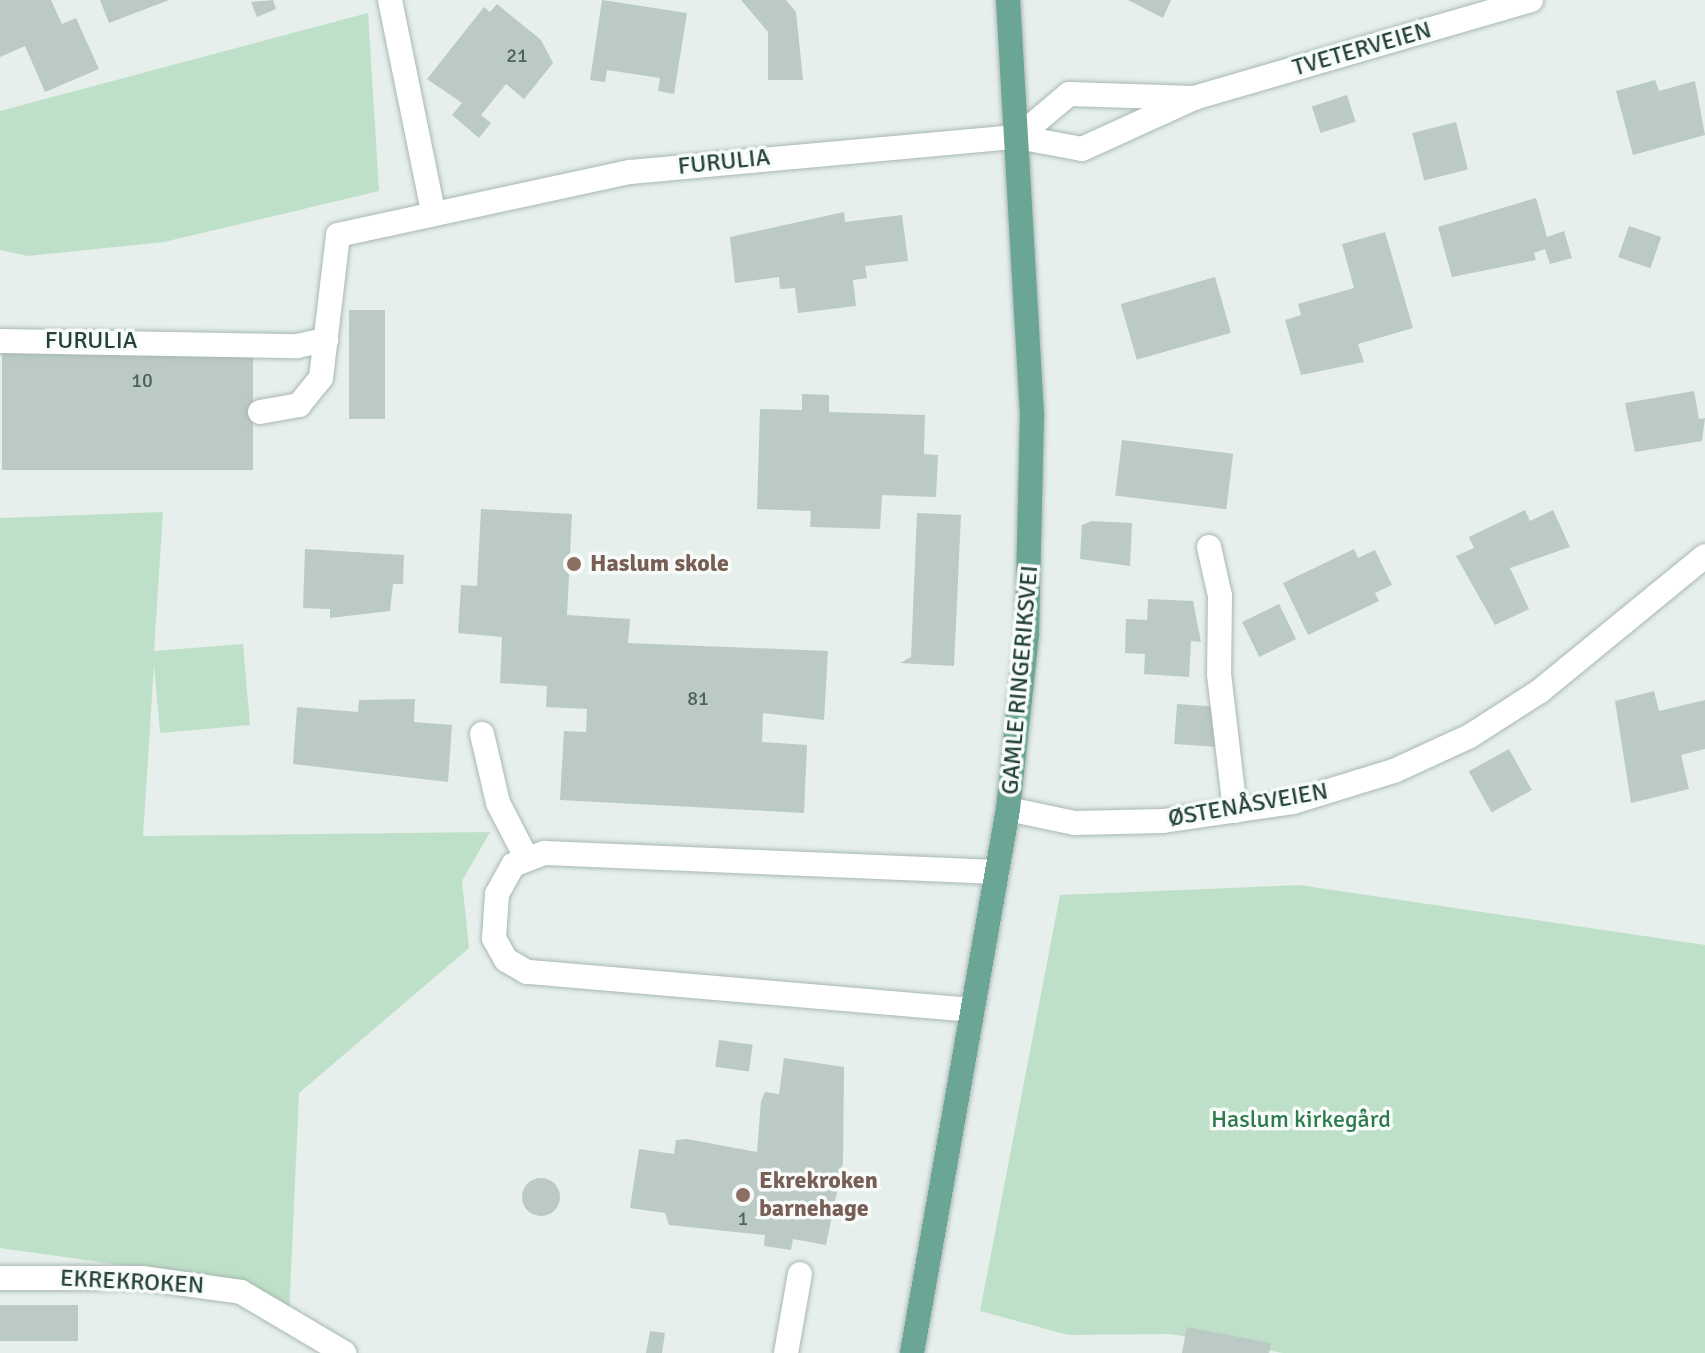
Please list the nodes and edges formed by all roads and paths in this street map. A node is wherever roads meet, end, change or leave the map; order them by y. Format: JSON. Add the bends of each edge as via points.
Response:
{"nodes":[{"id":1,"x":390,"y":0,"type":"edge"},
{"id":2,"x":1008,"y":0,"type":"edge"},
{"id":3,"x":1531,"y":0,"type":"edge"},
{"id":4,"x":1194,"y":98,"type":"junction"},
{"id":5,"x":1018,"y":137,"type":"junction"},
{"id":6,"x":433,"y":211,"type":"junction"},
{"id":7,"x":326,"y":340,"type":"junction"},
{"id":8,"x":0,"y":341,"type":"edge"},
{"id":9,"x":260,"y":412,"type":"dead end"},
{"id":10,"x":1209,"y":547,"type":"dead end"},
{"id":11,"x":1705,"y":556,"type":"edge"},
{"id":12,"x":482,"y":734,"type":"dead end"},
{"id":13,"x":1008,"y":809,"type":"junction"},
{"id":14,"x":1235,"y":811,"type":"junction"},
{"id":15,"x":526,"y":857,"type":"junction"},
{"id":16,"x":997,"y":872,"type":"junction"},
{"id":17,"x":972,"y":1010,"type":"junction"},
{"id":18,"x":800,"y":1274,"type":"dead end"},
{"id":19,"x":0,"y":1278,"type":"edge"},
{"id":20,"x":344,"y":1353,"type":"edge"},
{"id":21,"x":786,"y":1353,"type":"edge"},
{"id":22,"x":912,"y":1353,"type":"edge"}],
"edges":[{"from":1,"to":6,"type":"street"},
{"from":2,"to":5,"type":"main road","name":"GAMLE RINGERIKSVEI"},
{"from":3,"to":4,"type":"street","name":"TVETERVEIEN"},
{"from":4,"to":5,"type":"street","name":"TVETERVEIEN","via":[[1082,149]]},
{"from":4,"to":5,"type":"street","name":"TVETERVEIEN","via":[[1069,94]]},
{"from":5,"to":6,"type":"street","name":"FURULIA","via":[[630,172]]},
{"from":5,"to":13,"type":"main road","name":"GAMLE RINGERIKSVEI","via":[[1032,529]]},
{"from":6,"to":7,"type":"street","name":"FURULIA","via":[[338,235]]},
{"from":7,"to":8,"type":"street","name":"FURULIA","via":[[297,346]]},
{"from":7,"to":9,"type":"street","name":"FURULIA","via":[[313,393],[285,412]]},
{"from":10,"to":14,"type":"street","via":[[1220,596],[1219,674]]},
{"from":11,"to":14,"type":"street","name":"ØSTENÅSVEIEN","via":[[1626,627],[1470,736],[1325,794]]},
{"from":12,"to":15,"type":"street","via":[[498,803]]},
{"from":13,"to":14,"type":"street","name":"ØSTENÅSVEIEN","via":[[1075,823]]},
{"from":13,"to":16,"type":"main road","name":"GAMLE RINGERIKSVEI"},
{"from":15,"to":16,"type":"street"},
{"from":15,"to":17,"type":"street","via":[[497,894],[494,938],[506,960],[527,972]]},
{"from":16,"to":17,"type":"main road","name":"GAMLE RINGERIKSVEI"},
{"from":17,"to":22,"type":"main road","name":"GAMLE RINGERIKSVEI"},
{"from":18,"to":21,"type":"street"},
{"from":19,"to":20,"type":"street","name":"EKREKROKEN","via":[[142,1278],[241,1292]]}]}
